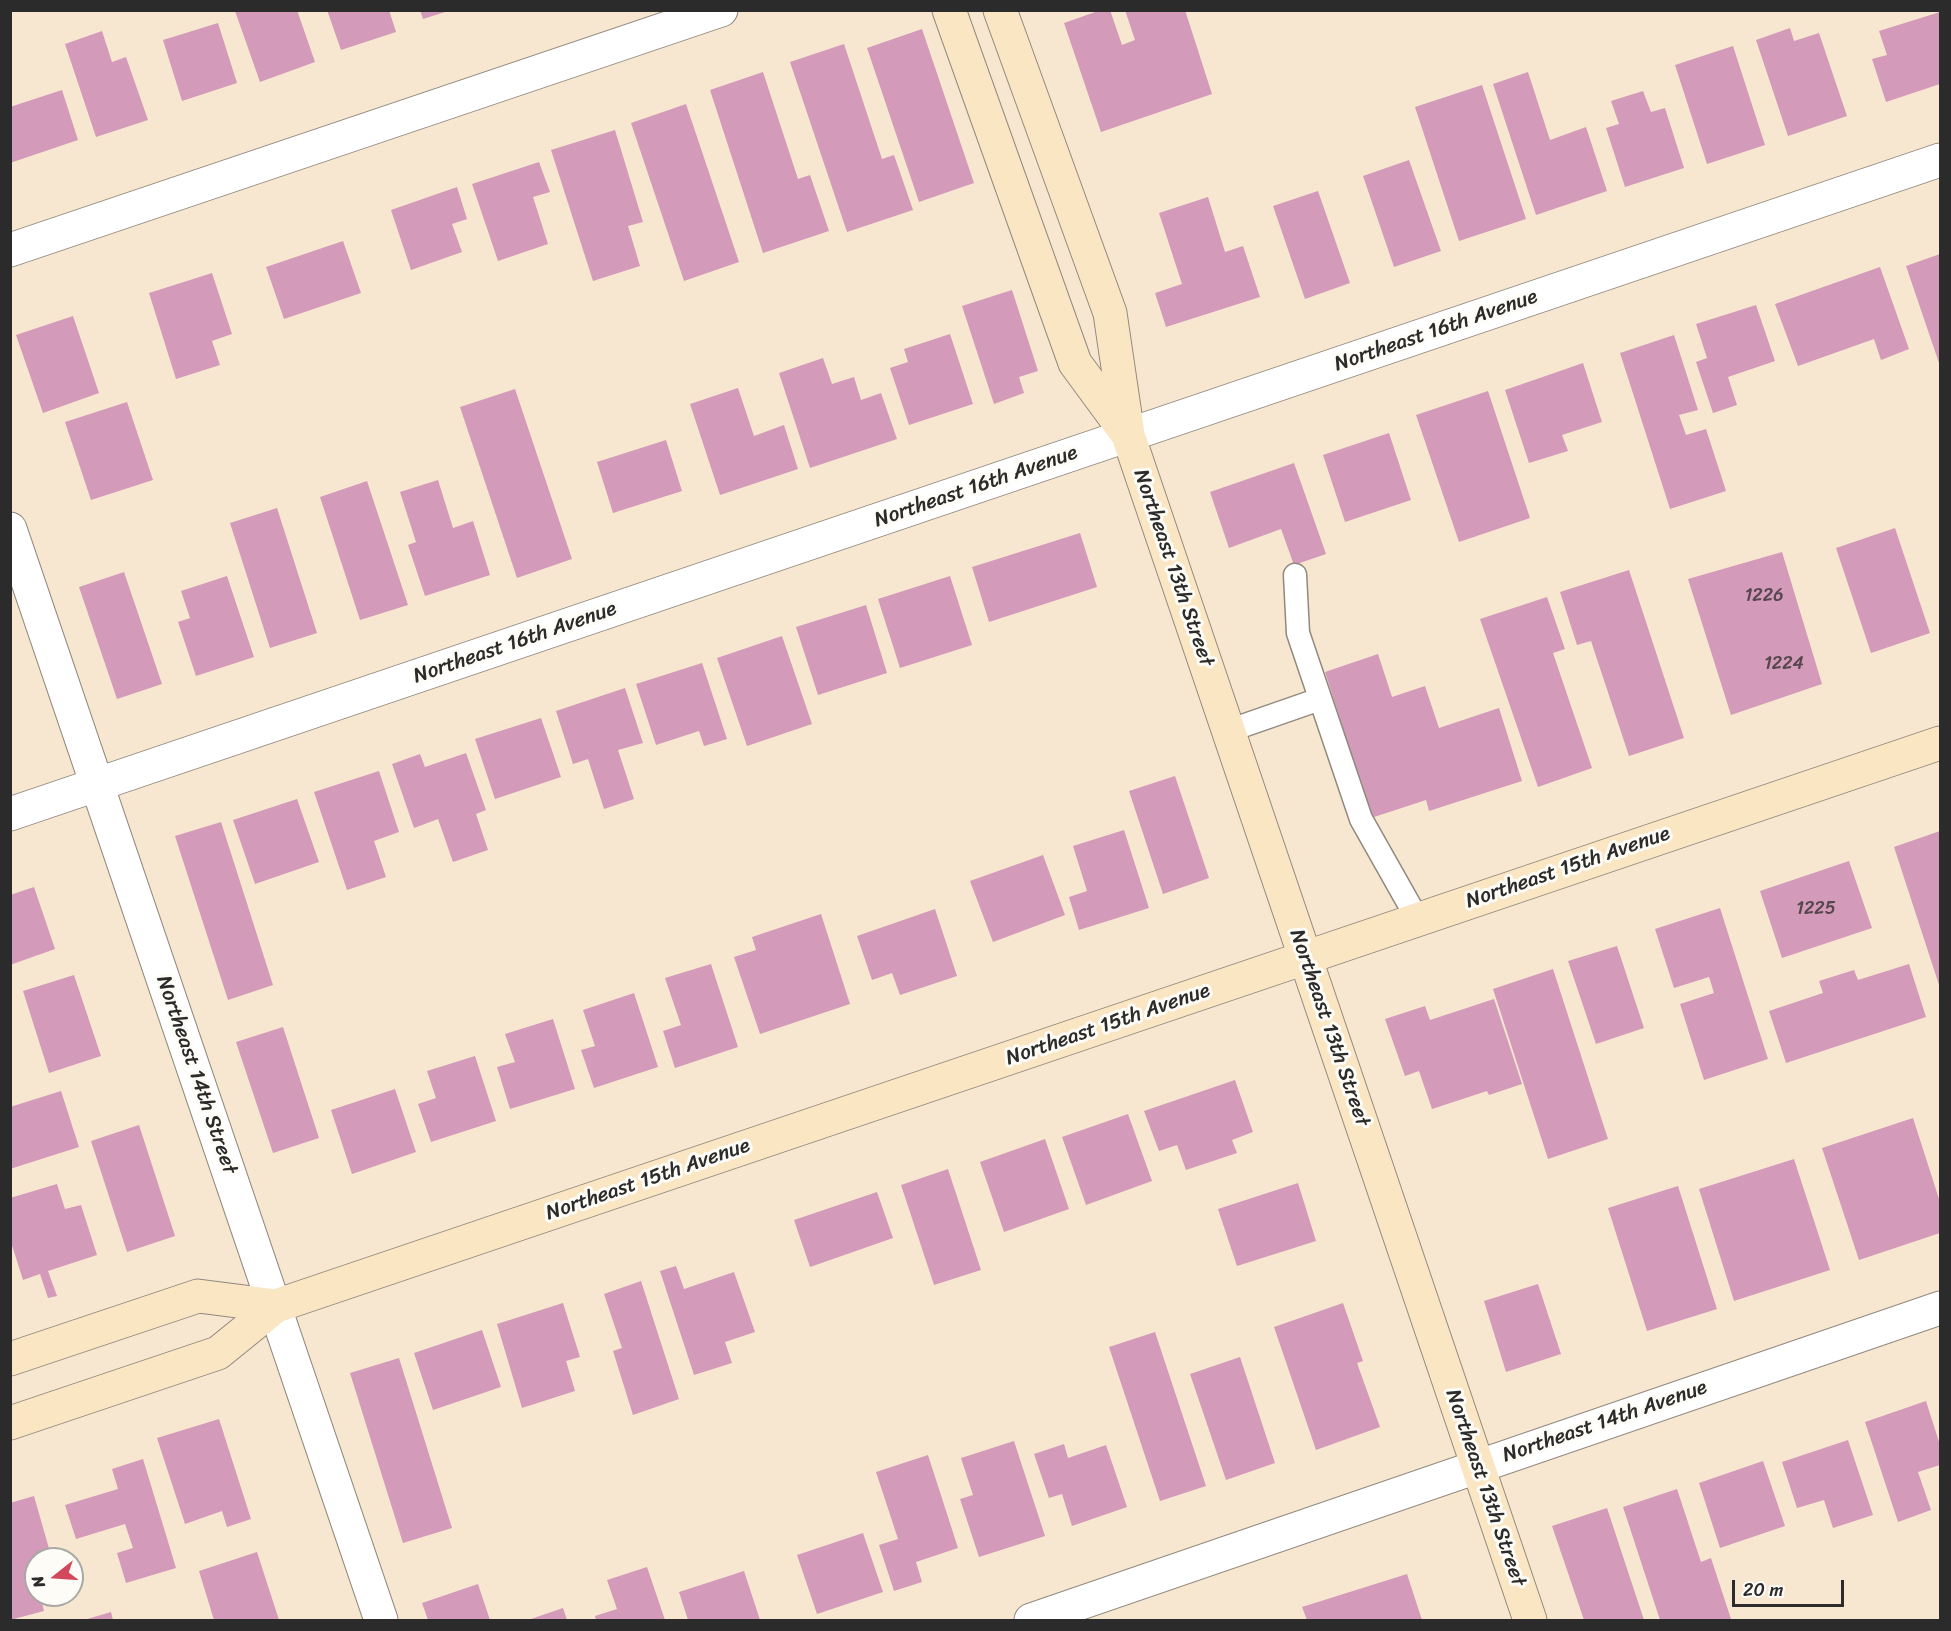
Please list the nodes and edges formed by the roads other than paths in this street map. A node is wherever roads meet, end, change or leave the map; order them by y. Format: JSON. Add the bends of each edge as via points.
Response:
{"nodes":[{"id":1,"x":721,"y":10,"type":"edge"},
{"id":2,"x":949,"y":10,"type":"edge"},
{"id":3,"x":1000,"y":10,"type":"edge"},
{"id":4,"x":1941,"y":160,"type":"edge"},
{"id":5,"x":10,"y":250,"type":"edge"},
{"id":6,"x":1128,"y":435,"type":"junction"},
{"id":7,"x":10,"y":529,"type":"edge"},
{"id":8,"x":1295,"y":575,"type":"dead end"},
{"id":9,"x":1320,"y":699,"type":"junction"},
{"id":10,"x":1228,"y":731,"type":"junction"},
{"id":11,"x":1941,"y":743,"type":"edge"},
{"id":12,"x":98,"y":785,"type":"junction"},
{"id":13,"x":10,"y":814,"type":"edge"},
{"id":14,"x":1418,"y":920,"type":"junction"},
{"id":15,"x":1305,"y":958,"type":"junction"},
{"id":16,"x":276,"y":1306,"type":"junction"},
{"id":17,"x":1941,"y":1308,"type":"edge"},
{"id":18,"x":10,"y":1359,"type":"edge"},
{"id":19,"x":10,"y":1423,"type":"edge"},
{"id":20,"x":1478,"y":1466,"type":"junction"},
{"id":21,"x":381,"y":1620,"type":"edge"},
{"id":22,"x":1031,"y":1620,"type":"edge"},
{"id":23,"x":1530,"y":1620,"type":"edge"}],
"edges":[{"from":1,"to":5,"type":"street"},
{"from":2,"to":6,"type":"street","name":"Northeast 13th Street","via":[[1075,363]]},
{"from":3,"to":6,"type":"street","name":"Northeast 13th Street","via":[[1110,313]]},
{"from":4,"to":6,"type":"street","name":"Northeast 16th Avenue"},
{"from":6,"to":10,"type":"street","name":"Northeast 13th Street"},
{"from":6,"to":12,"type":"street","name":"Northeast 16th Avenue"},
{"from":7,"to":12,"type":"street","name":"Northeast 14th Street"},
{"from":8,"to":9,"type":"lane","via":[[1298,633]]},
{"from":9,"to":10,"type":"lane"},
{"from":9,"to":14,"type":"lane","via":[[1361,819]]},
{"from":10,"to":15,"type":"street","name":"Northeast 13th Street"},
{"from":11,"to":14,"type":"street","name":"Northeast 15th Avenue"},
{"from":12,"to":13,"type":"street","name":"Northeast 16th Avenue"},
{"from":12,"to":16,"type":"street","name":"Northeast 14th Street"},
{"from":14,"to":15,"type":"street","name":"Northeast 15th Avenue"},
{"from":15,"to":16,"type":"street","name":"Northeast 15th Avenue"},
{"from":15,"to":20,"type":"street","name":"Northeast 13th Street"},
{"from":16,"to":18,"type":"street","name":"Northeast 15th Avenue","via":[[198,1296]]},
{"from":16,"to":19,"type":"street","name":"Northeast 15th Avenue","via":[[218,1353]]},
{"from":16,"to":21,"type":"street","name":"Northeast 14th Street"},
{"from":17,"to":20,"type":"street","name":"Northeast 14th Avenue"},
{"from":20,"to":22,"type":"street","name":"Northeast 14th Avenue"},
{"from":20,"to":23,"type":"street","name":"Northeast 13th Street"}]}
